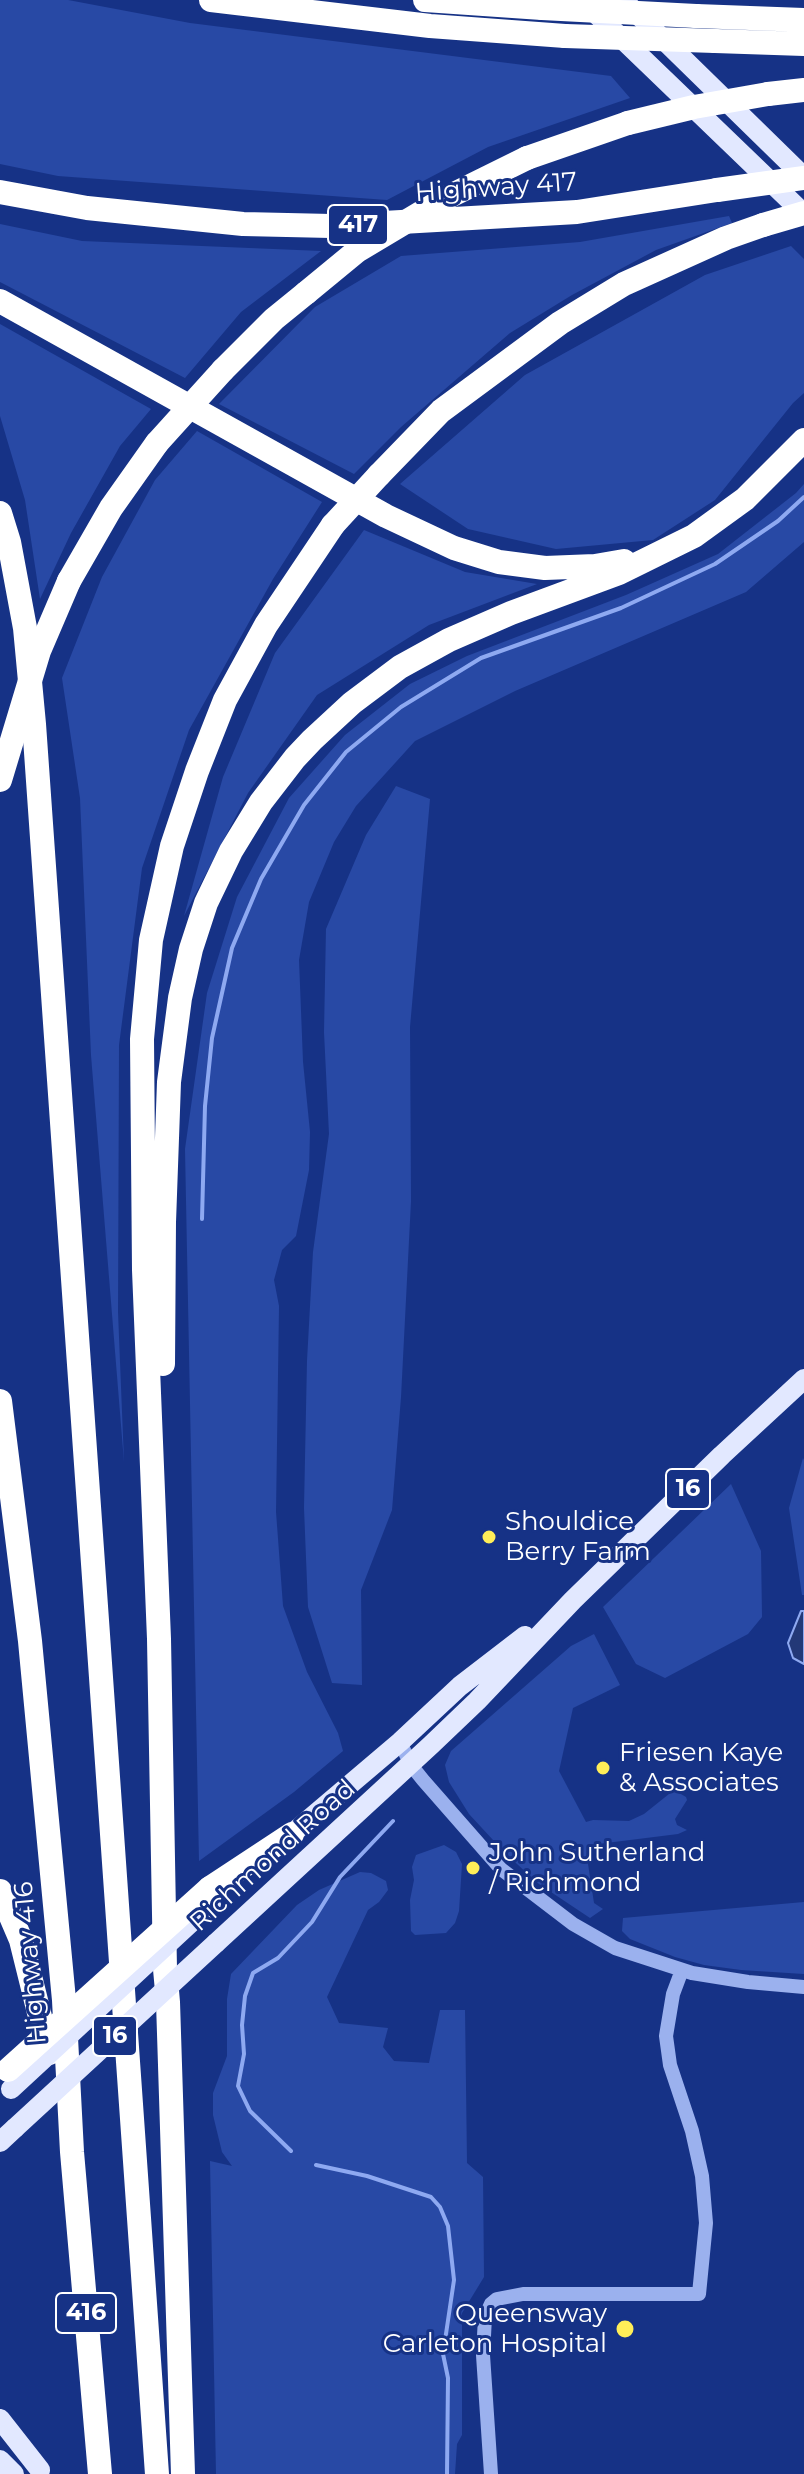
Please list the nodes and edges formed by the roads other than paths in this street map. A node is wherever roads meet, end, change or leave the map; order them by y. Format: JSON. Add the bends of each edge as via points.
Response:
{"nodes":[{"id":1,"x":211,"y":0,"type":"edge"},
{"id":2,"x":425,"y":0,"type":"edge"},
{"id":3,"x":582,"y":0,"type":"edge"},
{"id":4,"x":623,"y":0,"type":"edge"},
{"id":5,"x":804,"y":20,"type":"edge"},
{"id":6,"x":804,"y":44,"type":"edge"},
{"id":7,"x":804,"y":90,"type":"edge"},
{"id":8,"x":804,"y":177,"type":"edge"},
{"id":9,"x":0,"y":192,"type":"edge"},
{"id":10,"x":804,"y":214,"type":"edge"},
{"id":11,"x":0,"y":301,"type":"edge"},
{"id":12,"x":804,"y":440,"type":"edge"},
{"id":13,"x":0,"y":513,"type":"edge"},
{"id":14,"x":674,"y":547,"type":"junction"},
{"id":15,"x":0,"y":780,"type":"edge"},
{"id":16,"x":804,"y":1379,"type":"edge"},
{"id":17,"x":0,"y":1401,"type":"edge"},
{"id":18,"x":573,"y":1600,"type":"junction"},
{"id":19,"x":159,"y":1639,"type":"junction"},
{"id":20,"x":400,"y":1742,"type":"junction"},
{"id":21,"x":411,"y":1765,"type":"junction"},
{"id":22,"x":292,"y":1834,"type":"joint"},
{"id":23,"x":0,"y":1891,"type":"edge"},
{"id":24,"x":682,"y":1970,"type":"junction"},
{"id":25,"x":804,"y":1987,"type":"edge"},
{"id":26,"x":5,"y":2084,"type":"edge"},
{"id":27,"x":7,"y":2135,"type":"edge"},
{"id":28,"x":72,"y":2152,"type":"junction"},
{"id":29,"x":0,"y":2419,"type":"edge"},
{"id":30,"x":0,"y":2426,"type":"edge"},
{"id":31,"x":0,"y":2460,"type":"edge"},
{"id":32,"x":41,"y":2472,"type":"edge"},
{"id":33,"x":14,"y":2474,"type":"edge"},
{"id":34,"x":100,"y":2474,"type":"edge"},
{"id":35,"x":157,"y":2474,"type":"edge"},
{"id":36,"x":183,"y":2474,"type":"edge"},
{"id":37,"x":491,"y":2474,"type":"edge"}],
"edges":[{"from":1,"to":6,"type":"highway","bridge":true,"via":[[430,26]]},
{"from":2,"to":5,"type":"highway","bridge":true},
{"from":3,"to":10,"type":"main road"},
{"from":4,"to":8,"type":"main road"},
{"from":7,"to":15,"type":"highway","bridge":true,"via":[[628,123],[527,158],[357,251],[274,319],[157,443],[111,508],[69,581],[39,651]]},
{"from":8,"to":9,"type":"highway","name":"Highway 417","number":"417","bridge":true,"via":[[577,212],[331,226],[243,224],[87,208]]},
{"from":10,"to":19,"type":"highway","bridge":true,"via":[[726,238],[624,284],[560,323],[441,411],[333,525],[266,625],[225,700],[172,846],[151,940],[142,1039],[142,1193]]},
{"from":11,"to":14,"type":"highway","via":[[386,516],[454,548],[499,562],[569,568],[616,563]]},
{"from":12,"to":14,"type":"highway","via":[[729,512]]},
{"from":13,"to":35,"type":"highway","via":[[25,628],[37,753]]},
{"from":14,"to":19,"type":"highway","via":[[449,640],[375,684],[295,758],[245,827],[217,878],[185,975],[169,1082]]},
{"from":16,"to":18,"type":"main road","name":"Richmond Road","number":"16"},
{"from":17,"to":28,"type":"highway","name":"Highway 416","number":"416","via":[[30,1641],[64,2000]]},
{"from":18,"to":20,"type":"main road","name":"Richmond Road","number":"16","via":[[460,1686]]},
{"from":18,"to":21,"type":"main road","name":"Richmond Road","number":"16"},
{"from":19,"to":36,"type":"highway"},
{"from":20,"to":21,"type":"street"},
{"from":20,"to":22,"type":"main road","name":"Richmond Road","number":"16"},
{"from":21,"to":24,"type":"street","via":[[501,1869],[529,1892],[615,1948]]},
{"from":21,"to":27,"type":"main road","name":"Richmond Road","number":"16","bridge":true},
{"from":22,"to":26,"type":"highway","bridge":true,"via":[[210,1896]]},
{"from":23,"to":28,"type":"highway","via":[[21,1940]]},
{"from":24,"to":25,"type":"street"},
{"from":24,"to":37,"type":"street","via":[[666,2036],[702,2176],[706,2223],[699,2294],[523,2294],[491,2304],[483,2355]]},
{"from":28,"to":34,"type":"highway","name":"Highway 416","number":"416"},
{"from":29,"to":32,"type":"main road"},
{"from":30,"to":32,"type":"main road"},
{"from":31,"to":33,"type":"main road"}]}
